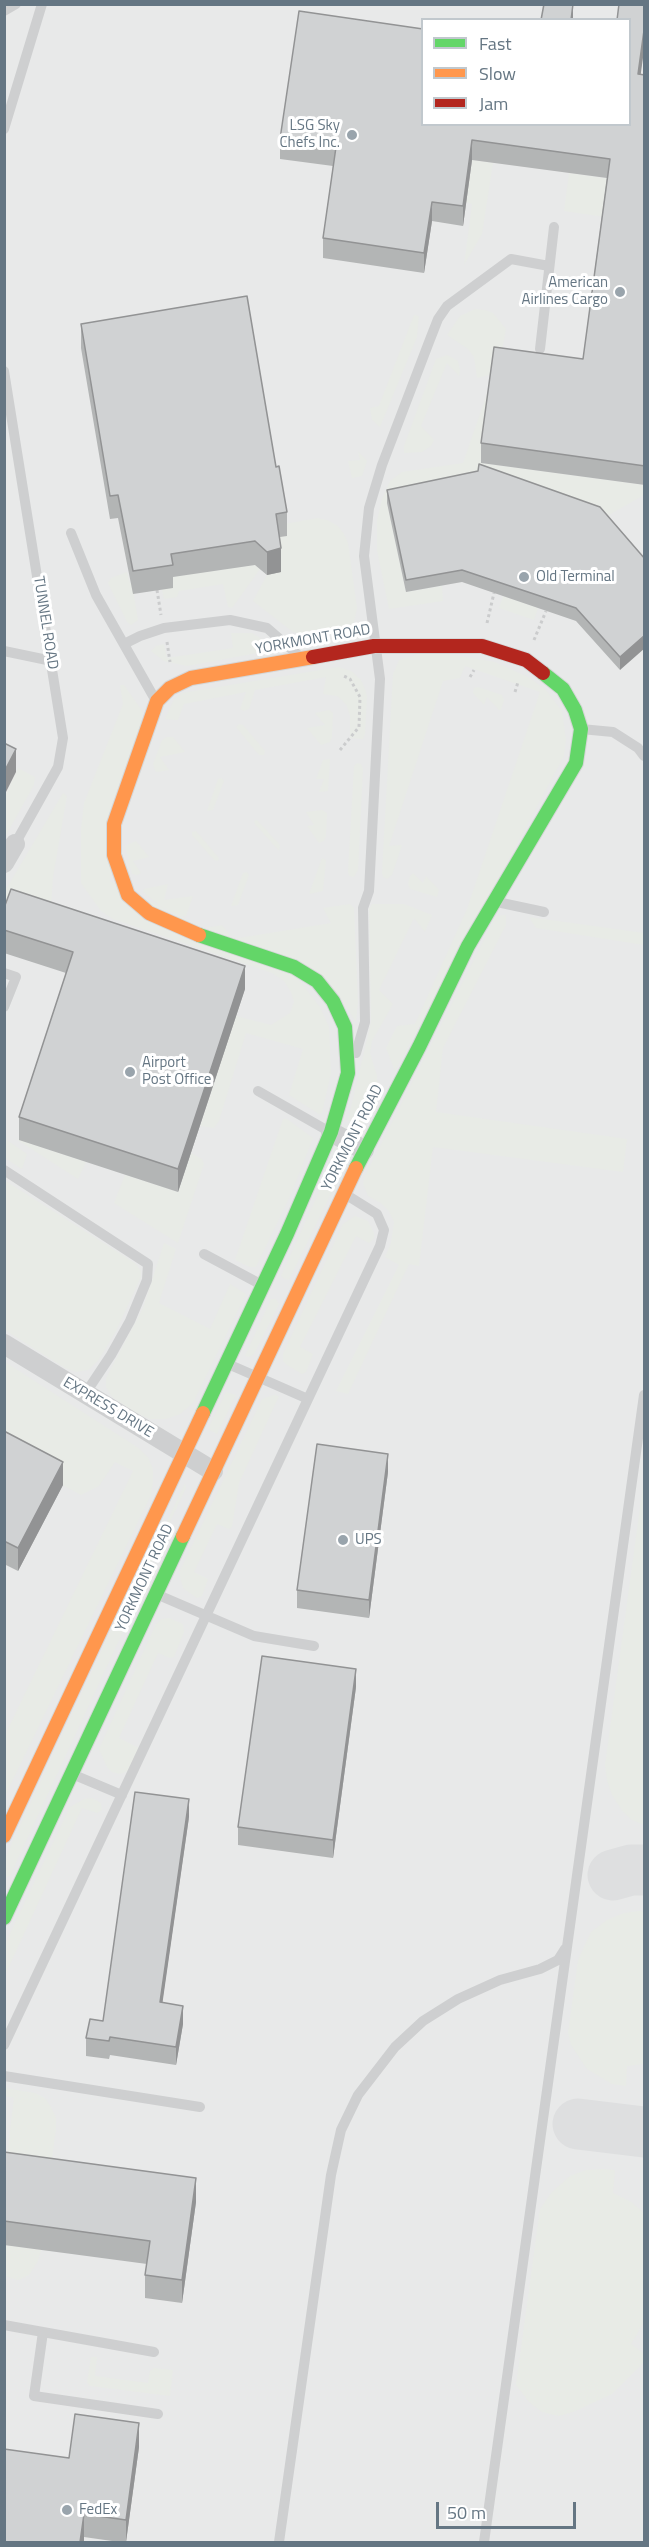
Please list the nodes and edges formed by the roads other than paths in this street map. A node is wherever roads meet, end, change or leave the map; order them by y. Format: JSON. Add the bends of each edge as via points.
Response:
{"nodes":[{"id":1,"x":16,"y":4,"type":"edge"},
{"id":2,"x":42,"y":4,"type":"edge"},
{"id":3,"x":4,"y":11,"type":"edge"},
{"id":4,"x":4,"y":129,"type":"edge"},
{"id":5,"x":554,"y":227,"type":"dead end"},
{"id":6,"x":549,"y":266,"type":"junction"},
{"id":7,"x":540,"y":350,"type":"dead end"},
{"id":8,"x":4,"y":371,"type":"edge"},
{"id":9,"x":71,"y":533,"type":"dead end"},
{"id":10,"x":124,"y":644,"type":"junction"},
{"id":11,"x":374,"y":646,"type":"junction"},
{"id":12,"x":4,"y":651,"type":"edge"},
{"id":13,"x":302,"y":658,"type":"junction"},
{"id":14,"x":52,"y":661,"type":"junction"},
{"id":15,"x":157,"y":701,"type":"junction"},
{"id":16,"x":581,"y":729,"type":"junction"},
{"id":17,"x":645,"y":756,"type":"edge"},
{"id":18,"x":15,"y":844,"type":"joint"},
{"id":19,"x":4,"y":863,"type":"edge"},
{"id":20,"x":494,"y":902,"type":"junction"},
{"id":21,"x":544,"y":912,"type":"dead end"},
{"id":22,"x":4,"y":973,"type":"edge"},
{"id":23,"x":4,"y":1007,"type":"edge"},
{"id":24,"x":348,"y":1072,"type":"junction"},
{"id":25,"x":258,"y":1091,"type":"dead end"},
{"id":26,"x":331,"y":1132,"type":"junction"},
{"id":27,"x":364,"y":1150,"type":"junction"},
{"id":28,"x":4,"y":1170,"type":"edge"},
{"id":29,"x":343,"y":1193,"type":"junction"},
{"id":30,"x":204,"y":1254,"type":"dead end"},
{"id":31,"x":263,"y":1285,"type":"junction"},
{"id":32,"x":292,"y":1300,"type":"junction"},
{"id":33,"x":4,"y":1344,"type":"edge"},
{"id":34,"x":226,"y":1363,"type":"junction"},
{"id":35,"x":257,"y":1377,"type":"junction"},
{"id":36,"x":85,"y":1394,"type":"junction"},
{"id":37,"x":645,"y":1395,"type":"edge"},
{"id":38,"x":308,"y":1399,"type":"junction"},
{"id":39,"x":184,"y":1454,"type":"junction"},
{"id":40,"x":213,"y":1471,"type":"junction"},
{"id":41,"x":125,"y":1579,"type":"junction"},
{"id":42,"x":156,"y":1594,"type":"junction"},
{"id":43,"x":206,"y":1616,"type":"junction"},
{"id":44,"x":314,"y":1646,"type":"dead end"},
{"id":45,"x":72,"y":1774,"type":"junction"},
{"id":46,"x":122,"y":1795,"type":"junction"},
{"id":47,"x":4,"y":1836,"type":"edge"},
{"id":48,"x":6,"y":1909,"type":"edge"},
{"id":49,"x":567,"y":1946,"type":"junction"},
{"id":50,"x":4,"y":2045,"type":"edge"},
{"id":51,"x":4,"y":2076,"type":"edge"},
{"id":52,"x":200,"y":2107,"type":"dead end"},
{"id":53,"x":4,"y":2325,"type":"edge"},
{"id":54,"x":43,"y":2332,"type":"junction"},
{"id":55,"x":154,"y":2352,"type":"dead end"},
{"id":56,"x":158,"y":2414,"type":"dead end"},
{"id":57,"x":279,"y":2542,"type":"edge"},
{"id":58,"x":484,"y":2542,"type":"edge"}],
"edges":[{"from":1,"to":3,"type":"lane"},
{"from":2,"to":4,"type":"lane"},
{"from":5,"to":6,"type":"lane"},
{"from":6,"to":7,"type":"lane"},
{"from":6,"to":11,"type":"lane","via":[[511,259],[447,306],[438,319],[369,508],[364,556]]},
{"from":8,"to":14,"type":"lane","name":"TUNNEL ROAD"},
{"from":9,"to":10,"type":"lane","via":[[96,595]]},
{"from":10,"to":13,"type":"lane","via":[[164,628],[230,620],[267,628]]},
{"from":10,"to":15,"type":"lane"},
{"from":11,"to":13,"type":"street","name":"YORKMONT ROAD"},
{"from":11,"to":16,"type":"street","name":"YORKMONT ROAD","via":[[482,646],[526,660],[562,689]]},
{"from":11,"to":24,"type":"lane","via":[[380,679],[369,891],[363,908],[365,1022]]},
{"from":12,"to":14,"type":"lane"},
{"from":13,"to":15,"type":"street","name":"YORKMONT ROAD","via":[[191,678],[170,688]]},
{"from":14,"to":18,"type":"lane","name":"TUNNEL ROAD","via":[[62,753],[48,789]]},
{"from":15,"to":24,"type":"street","name":"YORKMONT ROAD","via":[[114,825],[114,855],[128,895],[149,913],[184,930],[294,967],[317,981],[333,1001],[345,1027]]},
{"from":16,"to":17,"type":"lane","via":[[613,732]]},
{"from":16,"to":20,"type":"street","name":"YORKMONT ROAD","via":[[576,763]]},
{"from":18,"to":19,"type":"street","name":"TUNNEL ROAD"},
{"from":20,"to":21,"type":"lane"},
{"from":20,"to":27,"type":"street","name":"YORKMONT ROAD"},
{"from":22,"to":23,"type":"lane","via":[[16,977]]},
{"from":24,"to":26,"type":"street","name":"YORKMONT ROAD"},
{"from":25,"to":26,"type":"lane"},
{"from":26,"to":27,"type":"street"},
{"from":26,"to":31,"type":"street","name":"YORKMONT ROAD"},
{"from":27,"to":29,"type":"street","name":"YORKMONT ROAD"},
{"from":28,"to":36,"type":"lane","via":[[148,1263],[147,1280],[130,1321]]},
{"from":29,"to":32,"type":"street","name":"YORKMONT ROAD"},
{"from":29,"to":38,"type":"lane","via":[[377,1214],[384,1230]]},
{"from":30,"to":31,"type":"lane"},
{"from":31,"to":32,"type":"street"},
{"from":31,"to":34,"type":"street","name":"YORKMONT ROAD"},
{"from":32,"to":35,"type":"street","name":"YORKMONT ROAD"},
{"from":33,"to":36,"type":"street","name":"EXPRESS DRIVE"},
{"from":34,"to":35,"type":"lane"},
{"from":34,"to":39,"type":"street","name":"YORKMONT ROAD"},
{"from":35,"to":38,"type":"lane"},
{"from":35,"to":40,"type":"street","name":"YORKMONT ROAD"},
{"from":36,"to":39,"type":"street","name":"EXPRESS DRIVE"},
{"from":37,"to":49,"type":"lane"},
{"from":38,"to":43,"type":"lane"},
{"from":39,"to":40,"type":"street","name":"EXPRESS DRIVE"},
{"from":39,"to":41,"type":"street","name":"YORKMONT ROAD"},
{"from":40,"to":42,"type":"street","name":"YORKMONT ROAD"},
{"from":41,"to":42,"type":"street"},
{"from":41,"to":47,"type":"street","name":"YORKMONT ROAD"},
{"from":42,"to":43,"type":"lane"},
{"from":42,"to":45,"type":"street","name":"YORKMONT ROAD"},
{"from":43,"to":44,"type":"lane","via":[[254,1636]]},
{"from":43,"to":46,"type":"lane"},
{"from":45,"to":46,"type":"lane"},
{"from":45,"to":48,"type":"street","name":"YORKMONT ROAD"},
{"from":46,"to":50,"type":"lane"},
{"from":49,"to":57,"type":"lane","via":[[558,1960],[500,1980],[423,2021],[395,2047],[358,2095],[341,2130],[331,2175]]},
{"from":49,"to":58,"type":"lane"},
{"from":51,"to":52,"type":"lane"},
{"from":53,"to":54,"type":"lane"},
{"from":54,"to":55,"type":"lane"},
{"from":54,"to":56,"type":"lane","via":[[34,2396]]}]}
